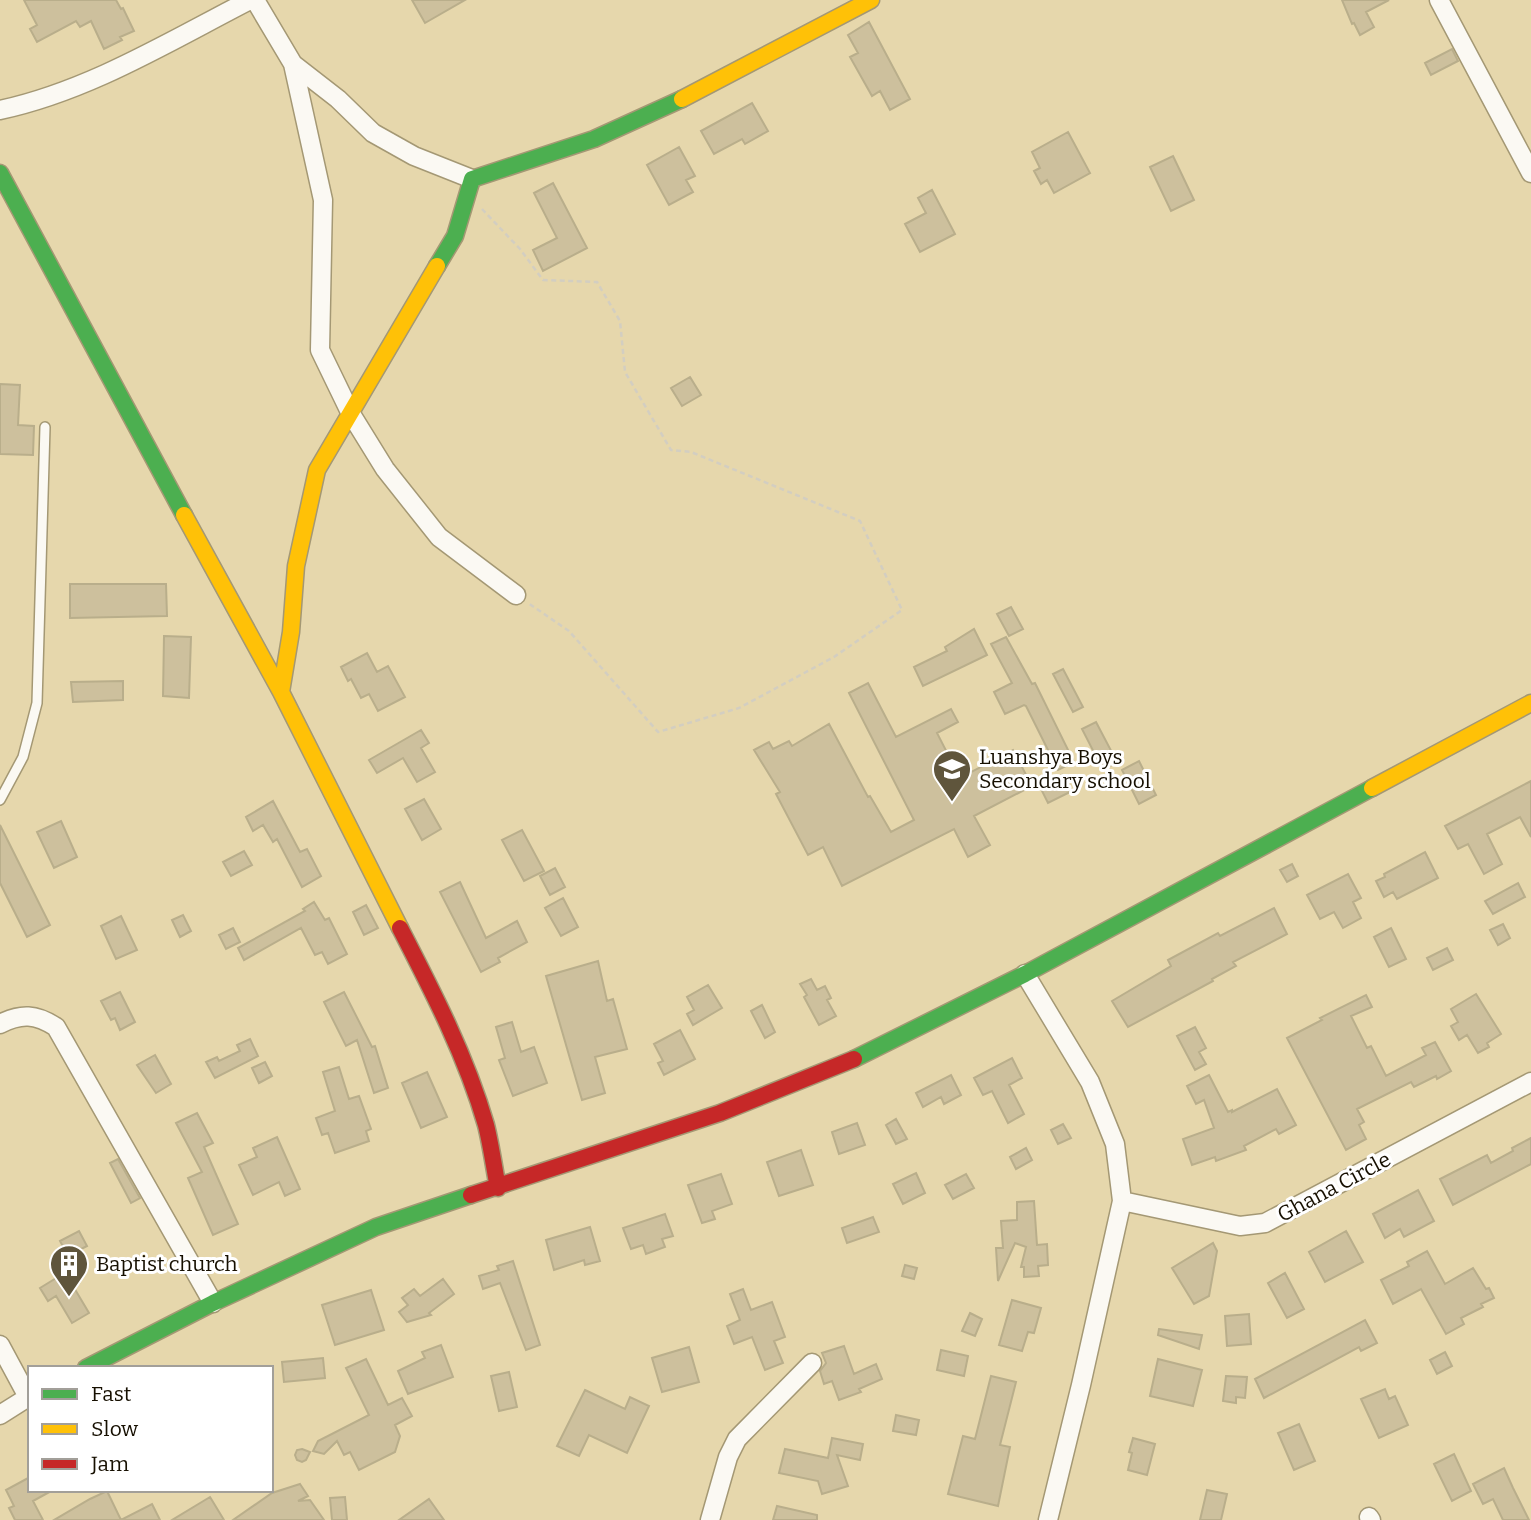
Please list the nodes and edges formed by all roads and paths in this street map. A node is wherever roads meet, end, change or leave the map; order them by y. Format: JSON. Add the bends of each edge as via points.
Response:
{"nodes":[{"id":1,"x":252,"y":0,"type":"edge"},
{"id":2,"x":871,"y":0,"type":"edge"},
{"id":3,"x":1439,"y":0,"type":"edge"},
{"id":4,"x":293,"y":64,"type":"junction"},
{"id":5,"x":0,"y":110,"type":"edge"},
{"id":6,"x":0,"y":173,"type":"edge"},
{"id":7,"x":1531,"y":173,"type":"edge"},
{"id":8,"x":472,"y":178,"type":"junction"},
{"id":9,"x":466,"y":199,"type":"junction"},
{"id":10,"x":351,"y":414,"type":"junction"},
{"id":11,"x":45,"y":427,"type":"dead end"},
{"id":12,"x":516,"y":595,"type":"joint"},
{"id":13,"x":281,"y":692,"type":"junction"},
{"id":14,"x":1531,"y":703,"type":"edge"},
{"id":15,"x":0,"y":800,"type":"edge"},
{"id":16,"x":1026,"y":974,"type":"junction"},
{"id":17,"x":0,"y":1024,"type":"edge"},
{"id":18,"x":1531,"y":1082,"type":"edge"},
{"id":19,"x":498,"y":1188,"type":"junction"},
{"id":20,"x":1122,"y":1201,"type":"junction"},
{"id":21,"x":213,"y":1303,"type":"junction"},
{"id":22,"x":0,"y":1345,"type":"edge"},
{"id":23,"x":812,"y":1363,"type":"dead end"},
{"id":24,"x":90,"y":1366,"type":"edge"},
{"id":25,"x":28,"y":1395,"type":"edge"},
{"id":26,"x":28,"y":1398,"type":"edge"},
{"id":27,"x":0,"y":1415,"type":"edge"},
{"id":28,"x":710,"y":1520,"type":"edge"},
{"id":29,"x":1048,"y":1520,"type":"edge"}],
"edges":[{"from":1,"to":4,"type":"street"},
{"from":1,"to":5,"type":"street","via":[[101,76]]},
{"from":2,"to":8,"type":"street","via":[[632,124]]},
{"from":3,"to":7,"type":"street"},
{"from":4,"to":8,"type":"street","via":[[373,133],[414,156]]},
{"from":4,"to":10,"type":"street","via":[[323,200],[320,350]]},
{"from":6,"to":13,"type":"street"},
{"from":8,"to":9,"type":"street"},
{"from":9,"to":10,"type":"street","via":[[455,236]]},
{"from":9,"to":12,"type":"path","via":[[485,211],[543,280],[597,282],[620,321],[625,372],[671,450],[691,452],[860,521],[902,610],[834,657],[739,708],[658,732],[569,631]]},
{"from":10,"to":12,"type":"street","via":[[385,469],[439,537]]},
{"from":10,"to":13,"type":"street","via":[[317,470],[296,566]]},
{"from":11,"to":15,"type":"lane","via":[[37,703],[23,757]]},
{"from":13,"to":19,"type":"street","via":[[442,1010],[486,1126]]},
{"from":14,"to":16,"type":"street"},
{"from":16,"to":19,"type":"street","via":[[840,1066],[720,1113]]},
{"from":16,"to":20,"type":"street","via":[[1090,1082],[1115,1144]]},
{"from":17,"to":21,"type":"street","via":[[26,1015],[56,1027]]},
{"from":18,"to":20,"type":"street","name":"Ghana Circle","via":[[1265,1223],[1240,1226]]},
{"from":19,"to":21,"type":"street","via":[[376,1227]]},
{"from":20,"to":29,"type":"street"},
{"from":21,"to":24,"type":"street"},
{"from":22,"to":25,"type":"street"},
{"from":23,"to":28,"type":"street","via":[[737,1439]]},
{"from":26,"to":27,"type":"street"}]}
